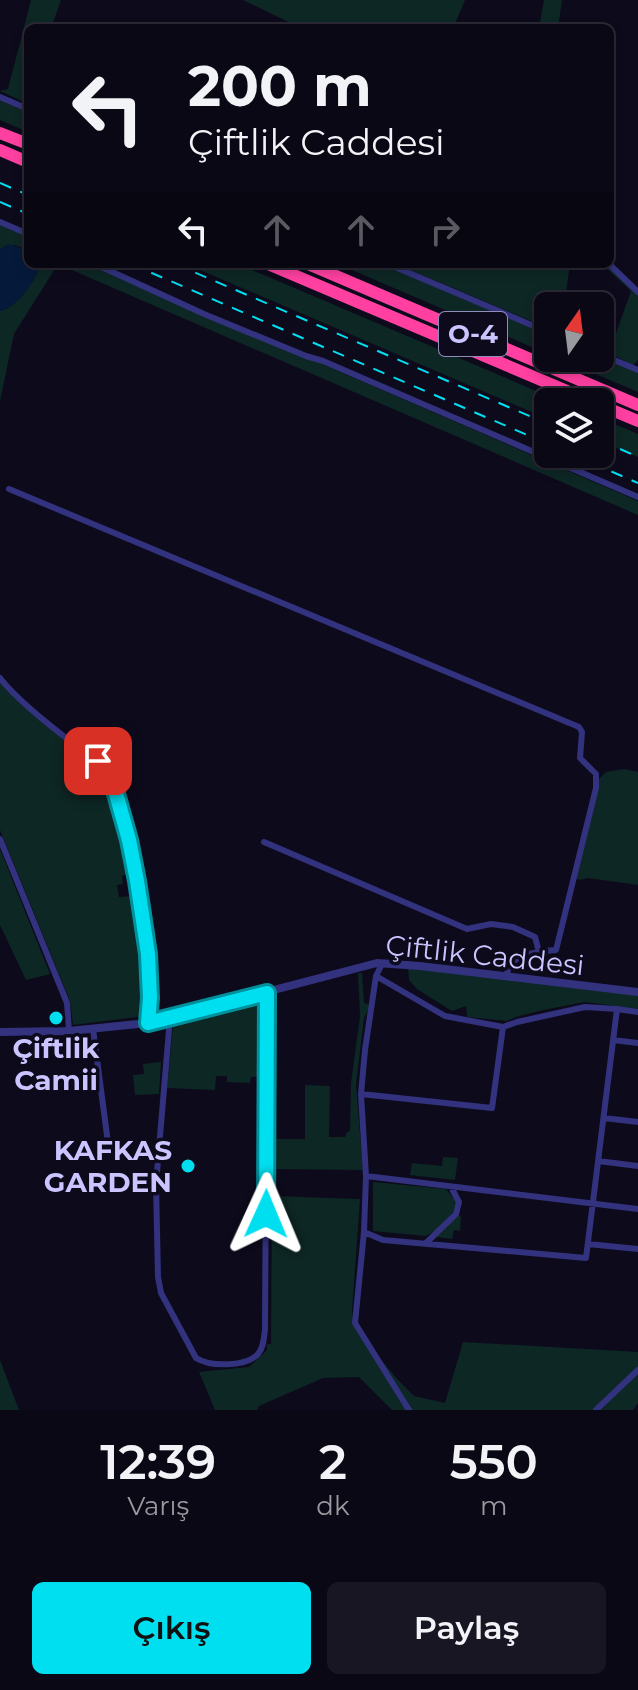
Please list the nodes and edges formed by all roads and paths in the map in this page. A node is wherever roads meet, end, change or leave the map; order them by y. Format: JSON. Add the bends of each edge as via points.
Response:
{"nodes":[{"id":1,"x":0,"y":97,"type":"edge"},
{"id":2,"x":24,"y":107,"type":"edge"},
{"id":3,"x":0,"y":133,"type":"edge"},
{"id":4,"x":24,"y":142,"type":"edge"},
{"id":5,"x":0,"y":150,"type":"edge"},
{"id":6,"x":24,"y":160,"type":"edge"},
{"id":7,"x":0,"y":222,"type":"edge"},
{"id":8,"x":24,"y":232,"type":"edge"},
{"id":9,"x":104,"y":268,"type":"edge"},
{"id":10,"x":277,"y":268,"type":"edge"},
{"id":11,"x":317,"y":268,"type":"edge"},
{"id":12,"x":397,"y":268,"type":"edge"},
{"id":13,"x":613,"y":268,"type":"edge"},
{"id":14,"x":638,"y":292,"type":"edge"},
{"id":15,"x":534,"y":326,"type":"edge"},
{"id":16,"x":614,"y":360,"type":"edge"},
{"id":17,"x":638,"y":370,"type":"edge"},
{"id":18,"x":560,"y":388,"type":"edge"},
{"id":19,"x":638,"y":405,"type":"edge"},
{"id":20,"x":614,"y":411,"type":"edge"},
{"id":21,"x":638,"y":421,"type":"edge"},
{"id":22,"x":9,"y":489,"type":"dead end"},
{"id":23,"x":638,"y":497,"type":"edge"},
{"id":24,"x":0,"y":678,"type":"edge"},
{"id":25,"x":0,"y":839,"type":"edge"},
{"id":26,"x":264,"y":842,"type":"dead end"},
{"id":27,"x":539,"y":952,"type":"junction"},
{"id":28,"x":382,"y":964,"type":"junction"},
{"id":29,"x":376,"y":976,"type":"junction"},
{"id":30,"x":506,"y":977,"type":"junction"},
{"id":31,"x":638,"y":992,"type":"edge"},
{"id":32,"x":267,"y":993,"type":"junction"},
{"id":33,"x":617,"y":1009,"type":"junction"},
{"id":34,"x":638,"y":1012,"type":"edge"},
{"id":35,"x":170,"y":1018,"type":"junction"},
{"id":36,"x":148,"y":1023,"type":"junction"},
{"id":37,"x":503,"y":1027,"type":"junction"},
{"id":38,"x":93,"y":1029,"type":"junction"},
{"id":39,"x":69,"y":1031,"type":"junction"},
{"id":40,"x":0,"y":1032,"type":"edge"},
{"id":41,"x":613,"y":1040,"type":"junction"},
{"id":42,"x":638,"y":1043,"type":"edge"},
{"id":43,"x":361,"y":1094,"type":"junction"},
{"id":44,"x":604,"y":1118,"type":"junction"},
{"id":45,"x":638,"y":1122,"type":"edge"},
{"id":46,"x":108,"y":1143,"type":"dead end"},
{"id":47,"x":598,"y":1161,"type":"junction"},
{"id":48,"x":638,"y":1166,"type":"edge"},
{"id":49,"x":366,"y":1176,"type":"junction"},
{"id":50,"x":451,"y":1187,"type":"junction"},
{"id":51,"x":593,"y":1204,"type":"junction"},
{"id":52,"x":638,"y":1209,"type":"edge"},
{"id":53,"x":364,"y":1232,"type":"junction"},
{"id":54,"x":426,"y":1243,"type":"junction"},
{"id":55,"x":588,"y":1244,"type":"junction"},
{"id":56,"x":638,"y":1249,"type":"edge"},
{"id":57,"x":638,"y":1370,"type":"edge"},
{"id":58,"x":409,"y":1410,"type":"edge"},
{"id":59,"x":596,"y":1410,"type":"edge"}],
"edges":[{"from":1,"to":2,"type":"street"},
{"from":3,"to":4,"type":"highway"},
{"from":5,"to":6,"type":"highway"},
{"from":7,"to":8,"type":"street"},
{"from":9,"to":23,"type":"street"},
{"from":10,"to":18,"type":"highway","number":"O-4"},
{"from":11,"to":19,"type":"highway","number":"O-4"},
{"from":12,"to":15,"type":"street"},
{"from":13,"to":14,"type":"street"},
{"from":16,"to":17,"type":"street"},
{"from":20,"to":21,"type":"highway"},
{"from":22,"to":27,"type":"street","via":[[579,727],[580,758],[596,774],[596,788],[556,950]]},
{"from":24,"to":36,"type":"street","via":[[111,777],[129,840],[146,937]]},
{"from":25,"to":39,"type":"street","via":[[67,1003]]},
{"from":26,"to":27,"type":"street","via":[[467,929],[513,927],[535,937]]},
{"from":27,"to":30,"type":"street","via":[[519,956],[507,967]]},
{"from":28,"to":29,"type":"street"},
{"from":28,"to":30,"type":"street","name":"Çiftlik Caddesi"},
{"from":28,"to":32,"type":"street","name":"Çiftlik Caddesi"},
{"from":29,"to":37,"type":"street","via":[[445,1016]]},
{"from":29,"to":43,"type":"street"},
{"from":30,"to":31,"type":"street","name":"Çiftlik Caddesi"},
{"from":32,"to":35,"type":"street","name":"Çiftlik Caddesi"},
{"from":32,"to":35,"type":"street","via":[[265,1329],[257,1355],[221,1365],[196,1358],[161,1293],[158,1277],[156,1184]]},
{"from":33,"to":34,"type":"street"},
{"from":33,"to":37,"type":"street","via":[[585,1007]]},
{"from":33,"to":41,"type":"street"},
{"from":35,"to":36,"type":"street","name":"Çiftlik Caddesi"},
{"from":36,"to":38,"type":"street","name":"Çiftlik Caddesi"},
{"from":37,"to":43,"type":"street","via":[[492,1108]]},
{"from":38,"to":39,"type":"street","name":"Çiftlik Caddesi"},
{"from":38,"to":46,"type":"street"},
{"from":39,"to":40,"type":"street","name":"Çiftlik Caddesi"},
{"from":41,"to":42,"type":"street"},
{"from":41,"to":44,"type":"street"},
{"from":43,"to":49,"type":"street"},
{"from":44,"to":45,"type":"street"},
{"from":44,"to":47,"type":"street"},
{"from":47,"to":48,"type":"street"},
{"from":47,"to":51,"type":"street"},
{"from":49,"to":50,"type":"street"},
{"from":49,"to":53,"type":"street"},
{"from":50,"to":51,"type":"street"},
{"from":50,"to":54,"type":"street","via":[[459,1208]]},
{"from":51,"to":52,"type":"street"},
{"from":51,"to":55,"type":"street"},
{"from":53,"to":54,"type":"street","via":[[383,1240]]},
{"from":53,"to":58,"type":"street","via":[[355,1323]]},
{"from":54,"to":55,"type":"street","via":[[586,1258]]},
{"from":55,"to":56,"type":"street"},
{"from":57,"to":59,"type":"street"}]}
